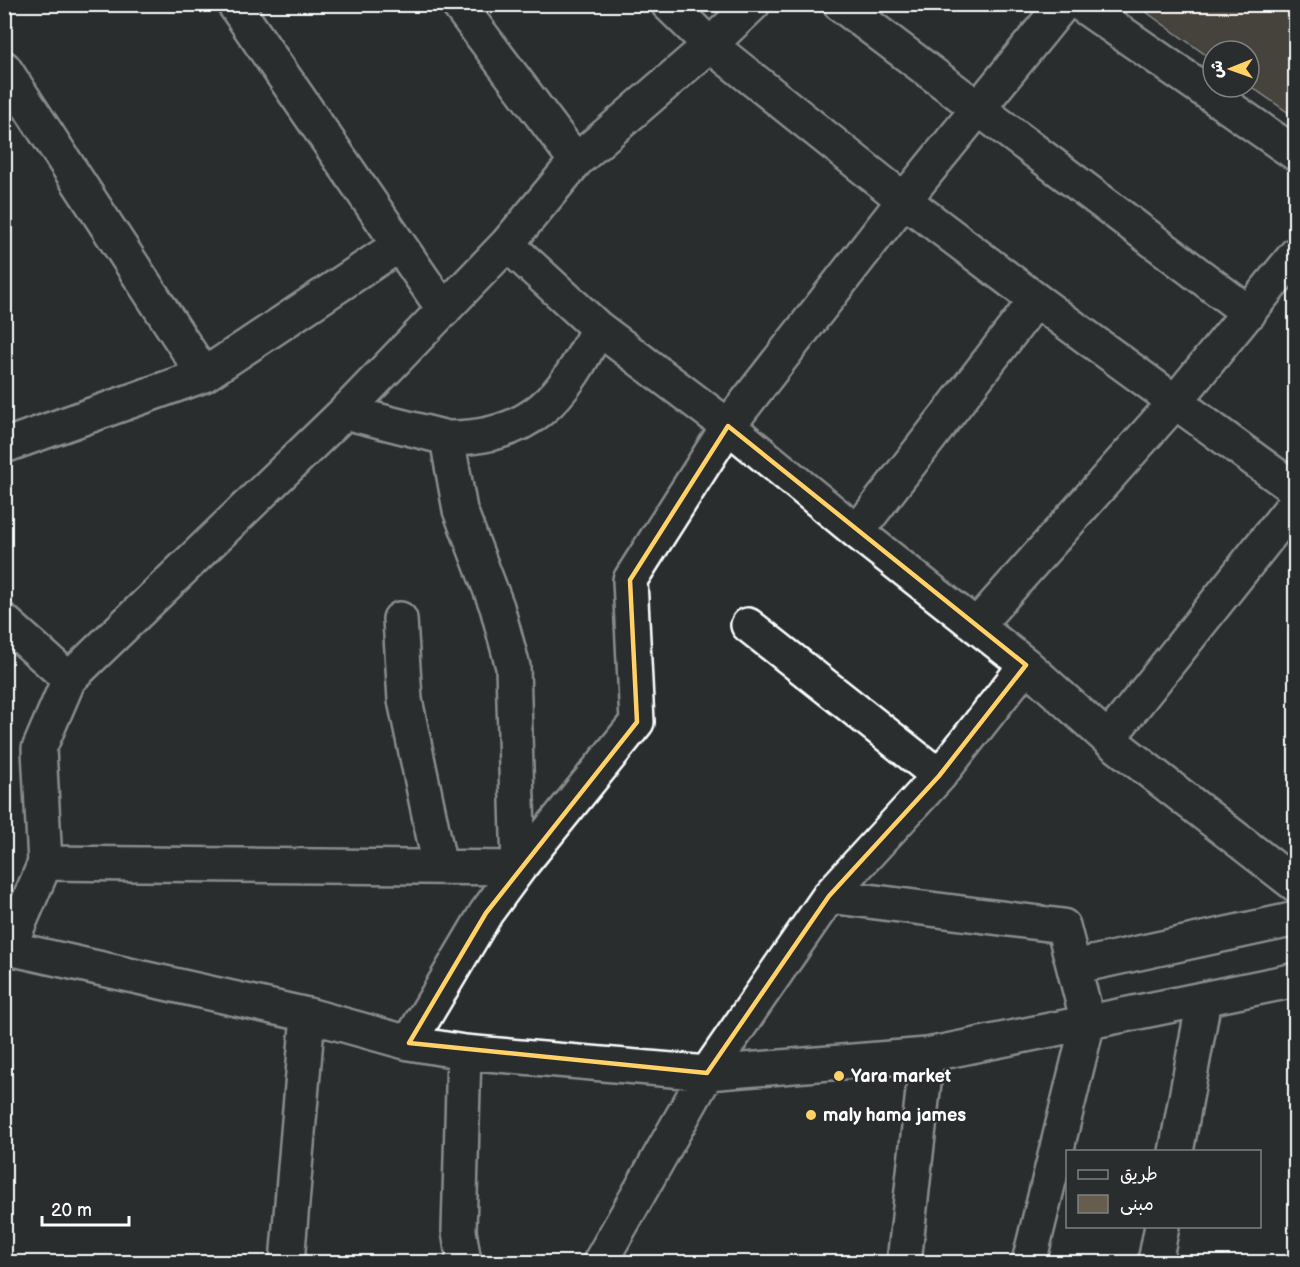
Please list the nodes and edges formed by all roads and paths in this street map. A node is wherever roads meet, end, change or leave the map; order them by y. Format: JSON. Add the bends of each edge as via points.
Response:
{"nodes":[{"id":1,"x":234,"y":4,"type":"edge"},
{"id":2,"x":458,"y":4,"type":"edge"},
{"id":3,"x":668,"y":4,"type":"edge"},
{"id":4,"x":753,"y":4,"type":"edge"},
{"id":5,"x":840,"y":4,"type":"edge"},
{"id":6,"x":1063,"y":4,"type":"edge"},
{"id":7,"x":1080,"y":4,"type":"edge"},
{"id":8,"x":710,"y":45,"type":"junction"},
{"id":9,"x":4,"y":68,"type":"edge"},
{"id":10,"x":979,"y":108,"type":"junction"},
{"id":11,"x":1296,"y":154,"type":"edge"},
{"id":12,"x":576,"y":161,"type":"junction"},
{"id":13,"x":904,"y":200,"type":"junction"},
{"id":14,"x":507,"y":244,"type":"junction"},
{"id":15,"x":399,"y":245,"type":"junction"},
{"id":16,"x":1296,"y":254,"type":"edge"},
{"id":17,"x":1036,"y":300,"type":"junction"},
{"id":18,"x":444,"y":310,"type":"junction"},
{"id":19,"x":1249,"y":313,"type":"junction"},
{"id":20,"x":598,"y":328,"type":"junction"},
{"id":21,"x":204,"y":375,"type":"junction"},
{"id":22,"x":1175,"y":402,"type":"junction"},
{"id":23,"x":345,"y":412,"type":"junction"},
{"id":24,"x":728,"y":426,"type":"junction"},
{"id":25,"x":447,"y":438,"type":"junction"},
{"id":26,"x":4,"y":446,"type":"edge"},
{"id":27,"x":1296,"y":490,"type":"edge"},
{"id":28,"x":1296,"y":502,"type":"edge"},
{"id":29,"x":857,"y":532,"type":"junction"},
{"id":30,"x":400,"y":619,"type":"dead end"},
{"id":31,"x":4,"y":621,"type":"edge"},
{"id":32,"x":748,"y":625,"type":"dead end"},
{"id":33,"x":976,"y":626,"type":"junction"},
{"id":34,"x":1026,"y":665,"type":"junction"},
{"id":35,"x":69,"y":679,"type":"junction"},
{"id":36,"x":1108,"y":739,"type":"junction"},
{"id":37,"x":939,"y":776,"type":"junction"},
{"id":38,"x":45,"y":863,"type":"junction"},
{"id":39,"x":440,"y":867,"type":"junction"},
{"id":40,"x":519,"y":868,"type":"junction"},
{"id":41,"x":1296,"y":885,"type":"edge"},
{"id":42,"x":829,"y":896,"type":"junction"},
{"id":43,"x":1296,"y":919,"type":"edge"},
{"id":44,"x":7,"y":947,"type":"edge"},
{"id":45,"x":1074,"y":967,"type":"junction"},
{"id":46,"x":1296,"y":980,"type":"edge"},
{"id":47,"x":1204,"y":1000,"type":"junction"},
{"id":48,"x":308,"y":1014,"type":"junction"},
{"id":49,"x":1088,"y":1022,"type":"junction"},
{"id":50,"x":409,"y":1043,"type":"junction"},
{"id":51,"x":464,"y":1052,"type":"junction"},
{"id":52,"x":927,"y":1055,"type":"junction"},
{"id":53,"x":707,"y":1073,"type":"junction"},
{"id":54,"x":1176,"y":1150,"type":"edge"},
{"id":55,"x":1162,"y":1228,"type":"edge"},
{"id":56,"x":287,"y":1263,"type":"edge"},
{"id":57,"x":464,"y":1263,"type":"edge"},
{"id":58,"x":600,"y":1263,"type":"edge"},
{"id":59,"x":904,"y":1263,"type":"edge"},
{"id":60,"x":1029,"y":1263,"type":"edge"},
{"id":61,"x":1155,"y":1263,"type":"edge"}],
"edges":[{"from":1,"to":15,"type":"street"},
{"from":2,"to":12,"type":"street"},
{"from":3,"to":8,"type":"street"},
{"from":4,"to":8,"type":"street"},
{"from":5,"to":10,"type":"street"},
{"from":6,"to":10,"type":"street"},
{"from":7,"to":11,"type":"street"},
{"from":8,"to":12,"type":"street"},
{"from":8,"to":13,"type":"street"},
{"from":9,"to":21,"type":"street"},
{"from":10,"to":13,"type":"street"},
{"from":10,"to":19,"type":"street"},
{"from":12,"to":14,"type":"street"},
{"from":13,"to":17,"type":"street"},
{"from":13,"to":24,"type":"street"},
{"from":14,"to":18,"type":"street"},
{"from":14,"to":20,"type":"street"},
{"from":15,"to":18,"type":"street"},
{"from":15,"to":21,"type":"street"},
{"from":16,"to":19,"type":"street"},
{"from":17,"to":22,"type":"street"},
{"from":17,"to":29,"type":"street"},
{"from":18,"to":23,"type":"street"},
{"from":19,"to":22,"type":"street"},
{"from":20,"to":24,"type":"street"},
{"from":20,"to":25,"type":"street","via":[[564,388],[538,412],[488,436]]},
{"from":21,"to":26,"type":"street"},
{"from":22,"to":27,"type":"street"},
{"from":22,"to":33,"type":"street"},
{"from":23,"to":25,"type":"street"},
{"from":23,"to":35,"type":"street"},
{"from":24,"to":29,"type":"street"},
{"from":24,"to":40,"type":"street","via":[[630,580],[636,722]]},
{"from":25,"to":40,"type":"street","via":[[460,510],[497,607],[513,667]]},
{"from":28,"to":36,"type":"street"},
{"from":29,"to":33,"type":"street"},
{"from":30,"to":39,"type":"street","via":[[405,700]]},
{"from":31,"to":35,"type":"street"},
{"from":32,"to":37,"type":"street"},
{"from":33,"to":34,"type":"street"},
{"from":34,"to":36,"type":"street"},
{"from":34,"to":37,"type":"street"},
{"from":35,"to":38,"type":"street","via":[[39,750]]},
{"from":36,"to":41,"type":"street"},
{"from":37,"to":42,"type":"street"},
{"from":38,"to":39,"type":"street"},
{"from":38,"to":44,"type":"street"},
{"from":39,"to":40,"type":"street"},
{"from":40,"to":50,"type":"street","via":[[486,913]]},
{"from":42,"to":45,"type":"street","via":[[1063,926]]},
{"from":42,"to":53,"type":"street"},
{"from":43,"to":45,"type":"street"},
{"from":44,"to":48,"type":"street"},
{"from":45,"to":49,"type":"street"},
{"from":46,"to":47,"type":"street"},
{"from":47,"to":49,"type":"street"},
{"from":47,"to":54,"type":"street"},
{"from":48,"to":50,"type":"street"},
{"from":48,"to":56,"type":"street"},
{"from":49,"to":52,"type":"street"},
{"from":49,"to":60,"type":"street"},
{"from":50,"to":51,"type":"street"},
{"from":51,"to":53,"type":"street"},
{"from":51,"to":57,"type":"street","via":[[459,1232]]},
{"from":52,"to":53,"type":"street"},
{"from":52,"to":59,"type":"street"},
{"from":53,"to":58,"type":"street"},
{"from":55,"to":61,"type":"street"}]}
